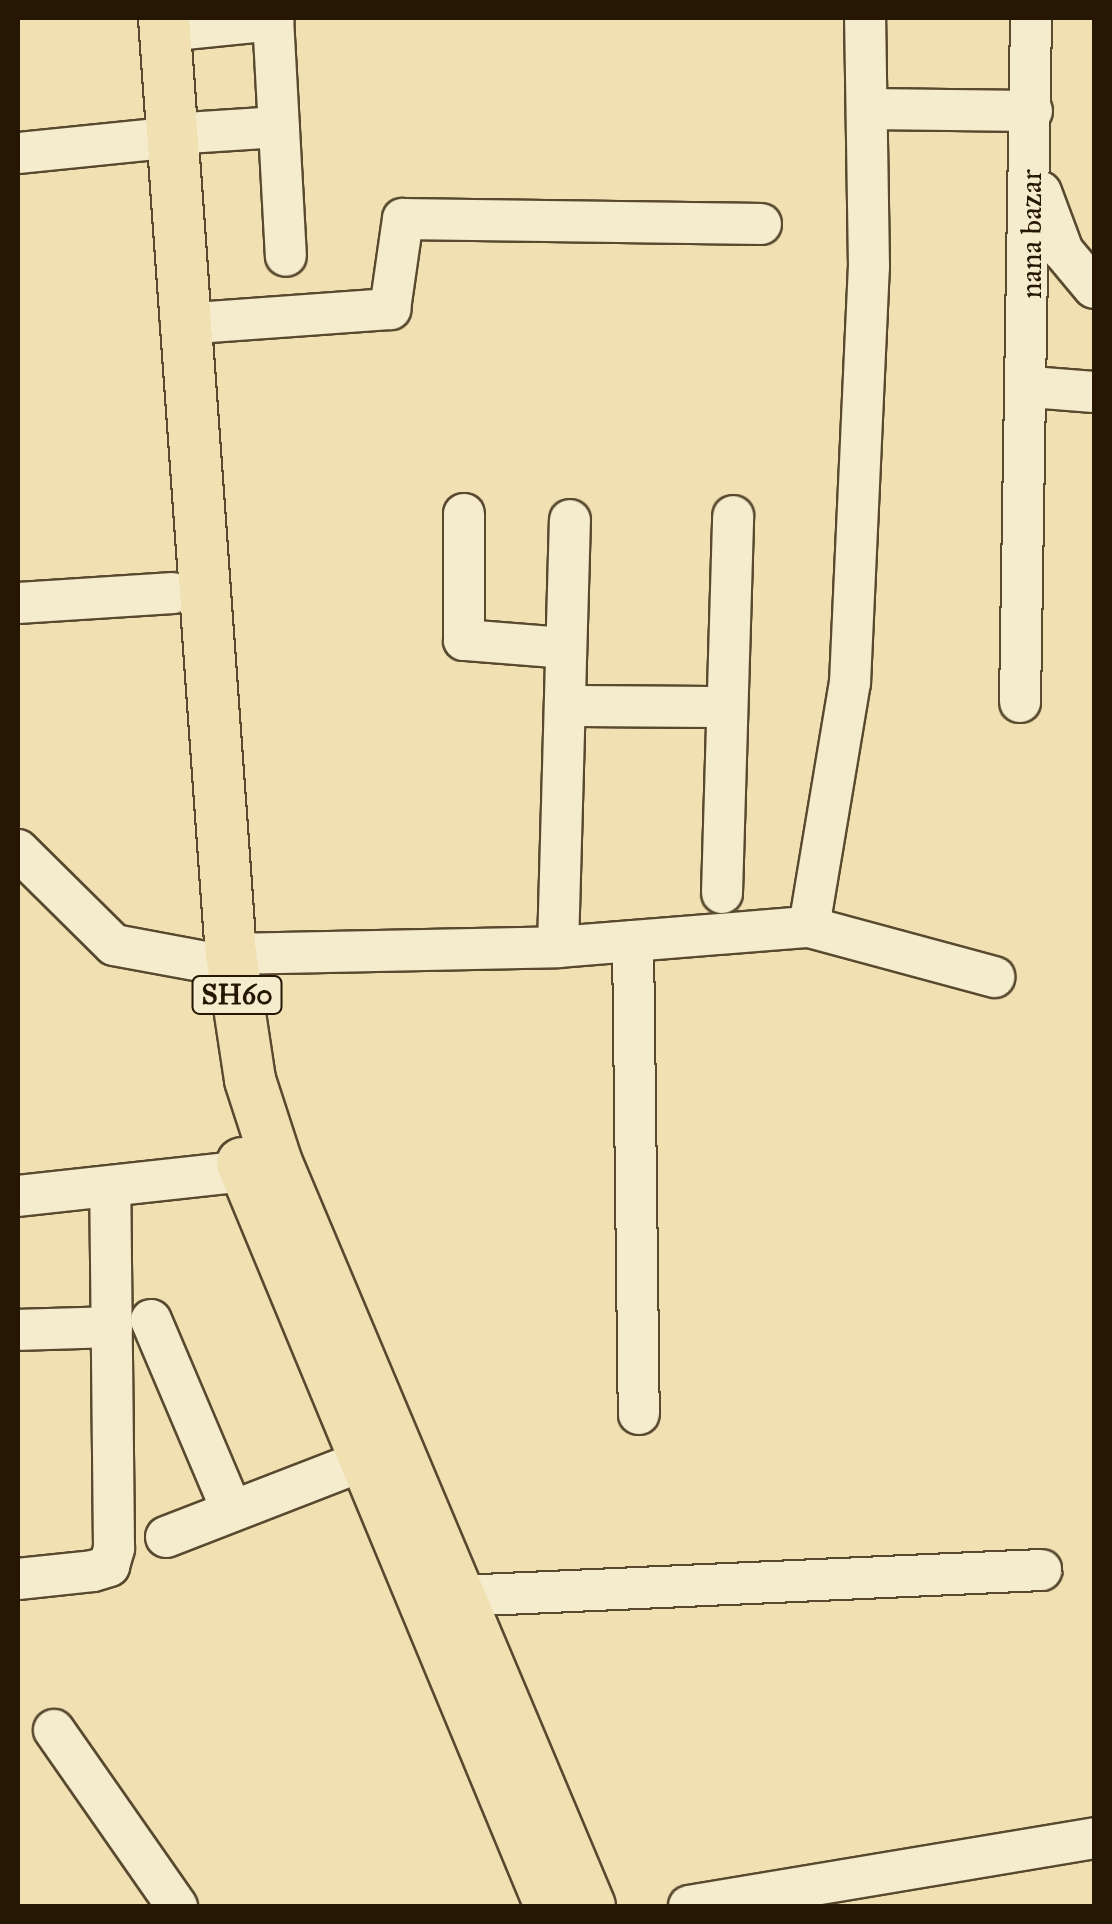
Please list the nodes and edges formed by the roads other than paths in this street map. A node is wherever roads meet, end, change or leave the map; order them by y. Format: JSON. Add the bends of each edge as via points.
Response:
{"nodes":[{"id":1,"x":866,"y":18,"type":"edge"},
{"id":2,"x":1032,"y":18,"type":"edge"},
{"id":3,"x":1050,"y":18,"type":"edge"},
{"id":4,"x":273,"y":19,"type":"edge"},
{"id":5,"x":154,"y":22,"type":"edge"},
{"id":6,"x":1032,"y":91,"type":"junction"},
{"id":7,"x":868,"y":109,"type":"junction"},
{"id":8,"x":279,"y":127,"type":"junction"},
{"id":9,"x":158,"y":137,"type":"junction"},
{"id":10,"x":18,"y":153,"type":"edge"},
{"id":11,"x":1031,"y":165,"type":"junction"},
{"id":12,"x":761,"y":224,"type":"dead end"},
{"id":13,"x":286,"y":256,"type":"dead end"},
{"id":14,"x":1094,"y":288,"type":"edge"},
{"id":15,"x":181,"y":324,"type":"junction"},
{"id":16,"x":1031,"y":387,"type":"junction"},
{"id":17,"x":1094,"y":392,"type":"edge"},
{"id":18,"x":464,"y":514,"type":"dead end"},
{"id":19,"x":733,"y":516,"type":"dead end"},
{"id":20,"x":570,"y":520,"type":"dead end"},
{"id":21,"x":173,"y":593,"type":"junction"},
{"id":22,"x":18,"y":603,"type":"edge"},
{"id":23,"x":566,"y":648,"type":"junction"},
{"id":24,"x":1020,"y":702,"type":"dead end"},
{"id":25,"x":565,"y":706,"type":"junction"},
{"id":26,"x":726,"y":708,"type":"junction"},
{"id":27,"x":18,"y":850,"type":"edge"},
{"id":28,"x":722,"y":893,"type":"dead end"},
{"id":29,"x":808,"y":927,"type":"junction"},
{"id":30,"x":634,"y":941,"type":"junction"},
{"id":31,"x":558,"y":947,"type":"junction"},
{"id":32,"x":215,"y":957,"type":"junction"},
{"id":33,"x":994,"y":977,"type":"dead end"},
{"id":34,"x":243,"y":1171,"type":"junction"},
{"id":35,"x":110,"y":1191,"type":"junction"},
{"id":36,"x":18,"y":1196,"type":"edge"},
{"id":37,"x":151,"y":1320,"type":"dead end"},
{"id":38,"x":112,"y":1327,"type":"junction"},
{"id":39,"x":18,"y":1330,"type":"edge"},
{"id":40,"x":639,"y":1414,"type":"dead end"},
{"id":41,"x":362,"y":1460,"type":"junction"},
{"id":42,"x":232,"y":1511,"type":"junction"},
{"id":43,"x":166,"y":1537,"type":"dead end"},
{"id":44,"x":1041,"y":1570,"type":"dead end"},
{"id":45,"x":18,"y":1579,"type":"edge"},
{"id":46,"x":460,"y":1596,"type":"junction"},
{"id":47,"x":54,"y":1730,"type":"dead end"},
{"id":48,"x":1094,"y":1838,"type":"edge"},
{"id":49,"x":177,"y":1906,"type":"edge"},
{"id":50,"x":550,"y":1906,"type":"edge"},
{"id":51,"x":590,"y":1906,"type":"edge"},
{"id":52,"x":689,"y":1906,"type":"edge"}],
"edges":[{"from":1,"to":7,"type":"street"},
{"from":2,"to":6,"type":"street","name":"nana bazar"},
{"from":3,"to":6,"type":"street"},
{"from":4,"to":5,"type":"street"},
{"from":4,"to":8,"type":"street"},
{"from":5,"to":9,"type":"main road","number":"SH60"},
{"from":6,"to":7,"type":"street"},
{"from":6,"to":11,"type":"street","name":"nana bazar"},
{"from":7,"to":29,"type":"street","via":[[850,683]]},
{"from":8,"to":9,"type":"street"},
{"from":8,"to":13,"type":"street"},
{"from":9,"to":10,"type":"street"},
{"from":9,"to":15,"type":"main road","number":"SH60"},
{"from":9,"to":21,"type":"main road","number":"SH60"},
{"from":11,"to":14,"type":"street","via":[[1063,251]]},
{"from":11,"to":16,"type":"street","name":"nana bazar"},
{"from":12,"to":15,"type":"street","via":[[402,219],[390,309]]},
{"from":15,"to":32,"type":"main road","number":"SH60"},
{"from":16,"to":17,"type":"street"},
{"from":16,"to":24,"type":"street","name":"nana bazar"},
{"from":18,"to":23,"type":"street","via":[[464,640]]},
{"from":19,"to":26,"type":"street"},
{"from":20,"to":23,"type":"street"},
{"from":21,"to":22,"type":"street"},
{"from":21,"to":32,"type":"main road","number":"SH60"},
{"from":23,"to":25,"type":"street"},
{"from":25,"to":26,"type":"street"},
{"from":25,"to":31,"type":"street"},
{"from":26,"to":28,"type":"street"},
{"from":27,"to":32,"type":"street","via":[[114,945]]},
{"from":29,"to":30,"type":"street"},
{"from":29,"to":33,"type":"street"},
{"from":30,"to":31,"type":"street"},
{"from":30,"to":40,"type":"street"},
{"from":31,"to":32,"type":"street"},
{"from":32,"to":34,"type":"main road","number":"SH60"},
{"from":32,"to":46,"type":"main road","number":"SH60","via":[[262,1124]]},
{"from":34,"to":35,"type":"street"},
{"from":34,"to":41,"type":"main road","number":"SH60"},
{"from":35,"to":36,"type":"street"},
{"from":35,"to":38,"type":"street"},
{"from":37,"to":42,"type":"street"},
{"from":38,"to":39,"type":"street"},
{"from":38,"to":45,"type":"street","via":[[110,1566]]},
{"from":41,"to":42,"type":"street"},
{"from":41,"to":50,"type":"main road","number":"SH60"},
{"from":42,"to":43,"type":"street"},
{"from":44,"to":46,"type":"street"},
{"from":46,"to":51,"type":"main road","number":"SH60"},
{"from":47,"to":49,"type":"street"},
{"from":48,"to":52,"type":"street"}]}
